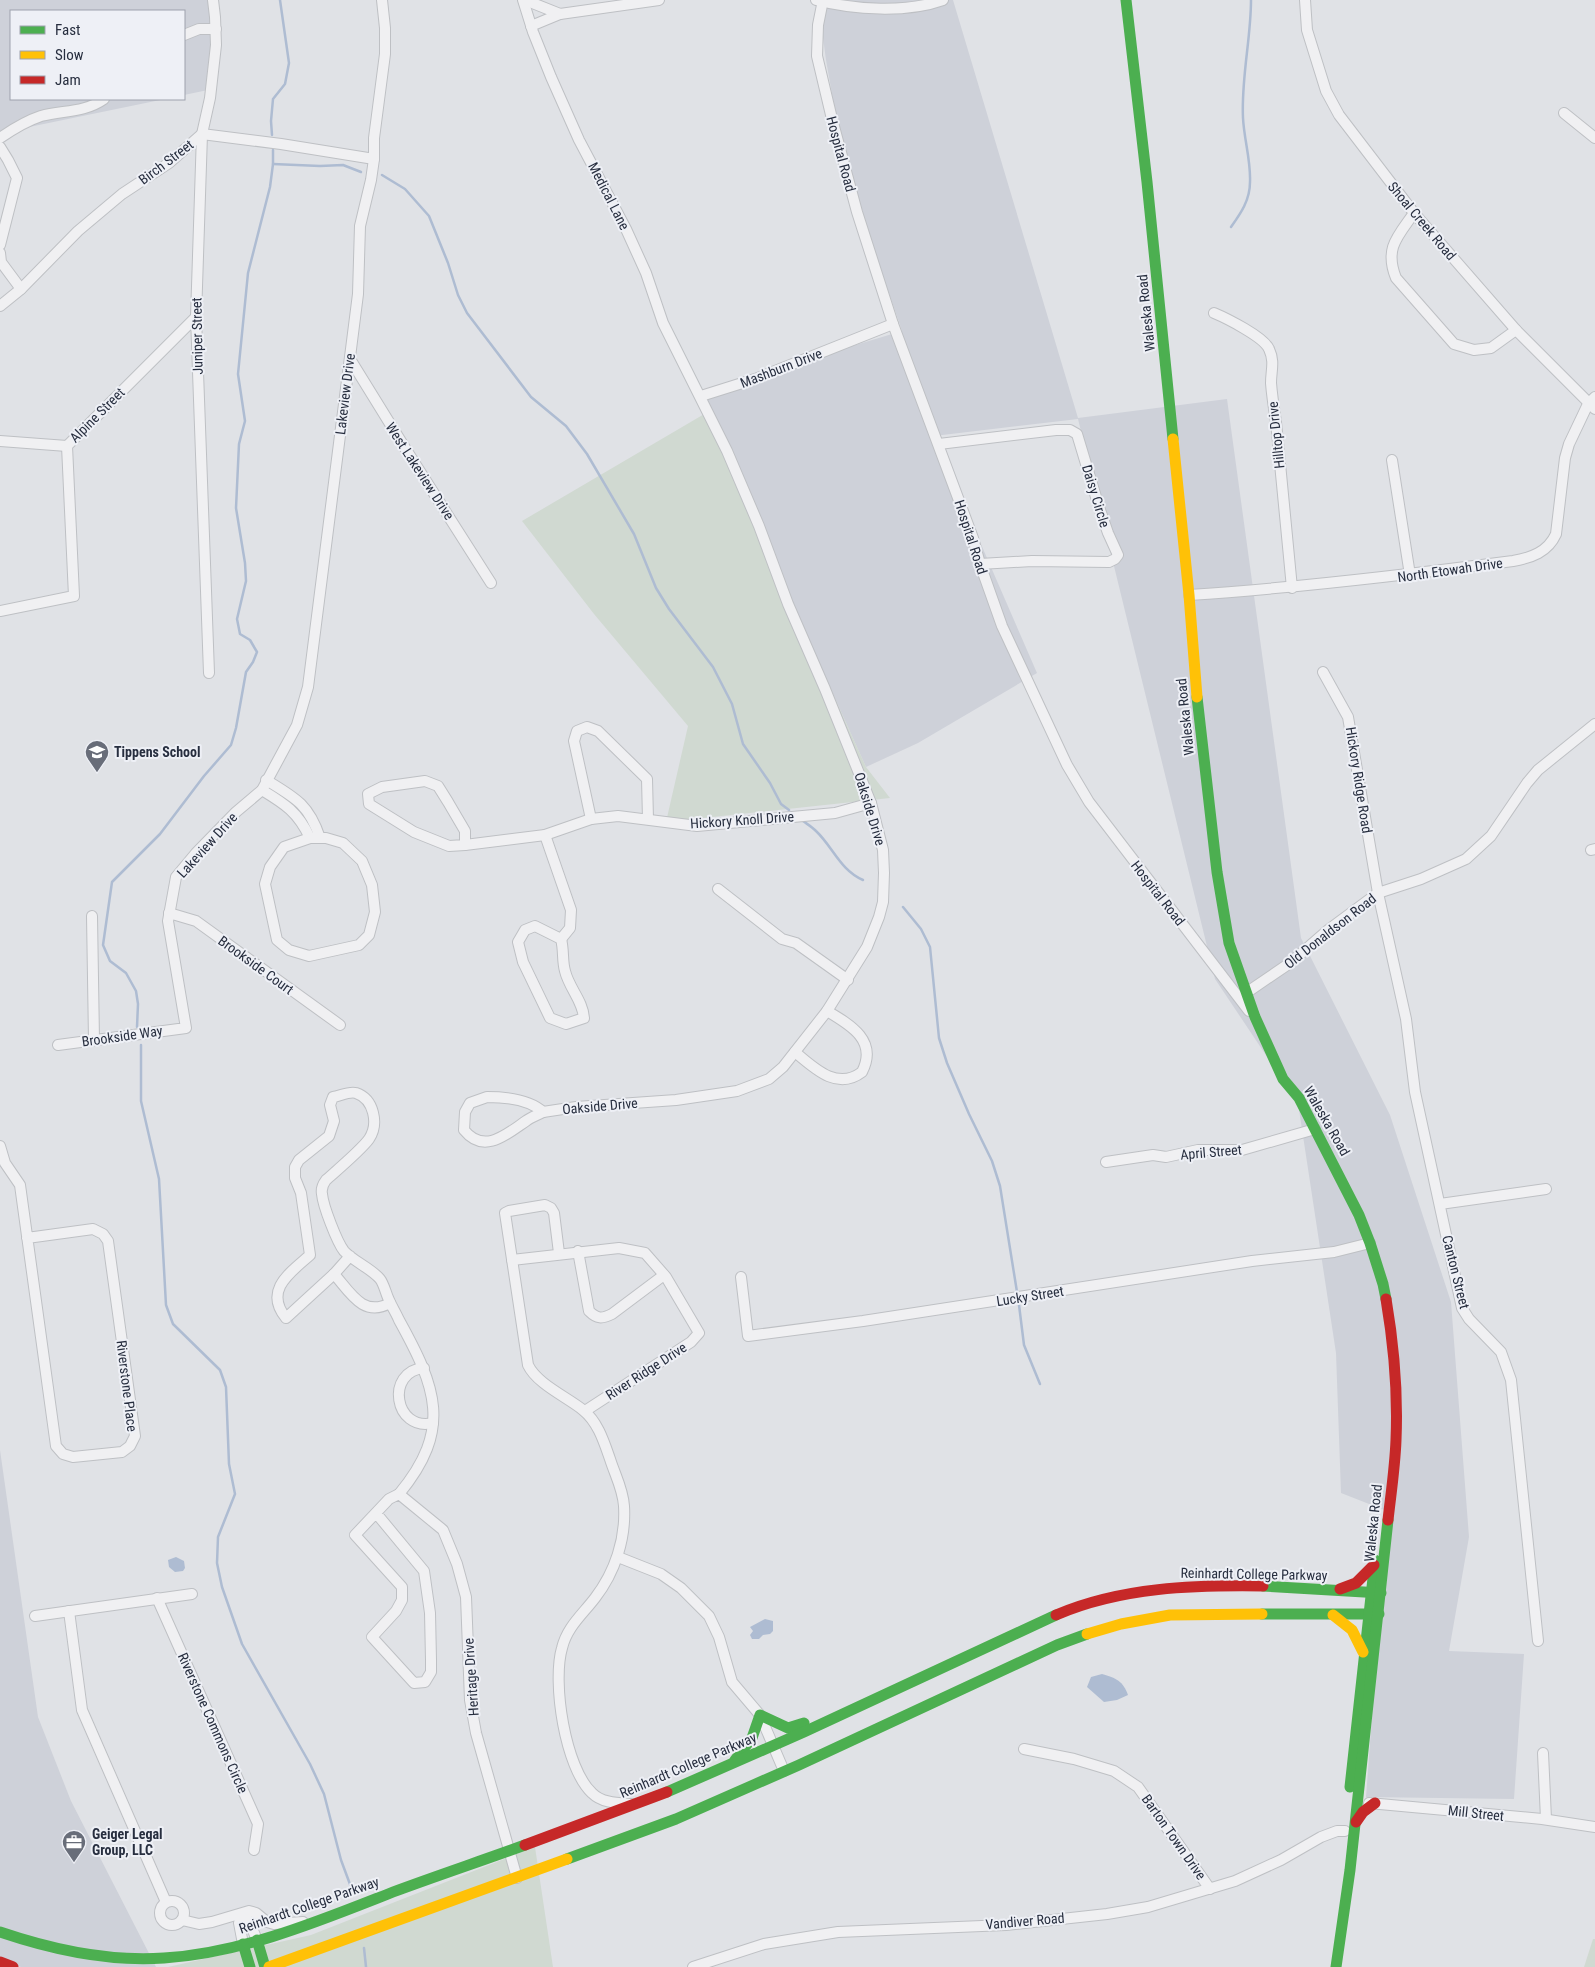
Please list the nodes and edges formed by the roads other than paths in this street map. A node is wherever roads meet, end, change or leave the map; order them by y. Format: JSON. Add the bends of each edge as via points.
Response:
{"nodes":[{"id":1,"x":213,"y":0,"type":"edge"},
{"id":2,"x":382,"y":0,"type":"edge"},
{"id":3,"x":524,"y":0,"type":"edge"},
{"id":4,"x":659,"y":0,"type":"edge"},
{"id":5,"x":943,"y":0,"type":"edge"},
{"id":6,"x":1126,"y":0,"type":"edge"},
{"id":7,"x":1305,"y":0,"type":"edge"},
{"id":8,"x":820,"y":1,"type":"edge"},
{"id":9,"x":560,"y":14,"type":"junction"},
{"id":10,"x":531,"y":26,"type":"junction"},
{"id":11,"x":216,"y":29,"type":"junction"},
{"id":12,"x":185,"y":35,"type":"edge"},
{"id":13,"x":102,"y":100,"type":"edge"},
{"id":14,"x":1564,"y":113,"type":"dead end"},
{"id":15,"x":202,"y":134,"type":"junction"},
{"id":16,"x":1595,"y":137,"type":"edge"},
{"id":17,"x":0,"y":138,"type":"edge"},
{"id":18,"x":0,"y":147,"type":"edge"},
{"id":19,"x":374,"y":158,"type":"junction"},
{"id":20,"x":1414,"y":213,"type":"junction"},
{"id":21,"x":0,"y":245,"type":"edge"},
{"id":22,"x":0,"y":253,"type":"edge"},
{"id":23,"x":21,"y":289,"type":"junction"},
{"id":24,"x":0,"y":306,"type":"edge"},
{"id":25,"x":1214,"y":313,"type":"dead end"},
{"id":26,"x":196,"y":317,"type":"junction"},
{"id":27,"x":893,"y":324,"type":"junction"},
{"id":28,"x":1516,"y":330,"type":"junction"},
{"id":29,"x":350,"y":359,"type":"junction"},
{"id":30,"x":701,"y":396,"type":"junction"},
{"id":31,"x":1593,"y":404,"type":"edge"},
{"id":32,"x":0,"y":441,"type":"edge"},
{"id":33,"x":939,"y":444,"type":"junction"},
{"id":34,"x":67,"y":446,"type":"junction"},
{"id":35,"x":1392,"y":460,"type":"dead end"},
{"id":36,"x":980,"y":564,"type":"junction"},
{"id":37,"x":1410,"y":575,"type":"junction"},
{"id":38,"x":491,"y":583,"type":"dead end"},
{"id":39,"x":1292,"y":588,"type":"junction"},
{"id":40,"x":1189,"y":595,"type":"junction"},
{"id":41,"x":0,"y":611,"type":"edge"},
{"id":42,"x":1323,"y":672,"type":"dead end"},
{"id":43,"x":209,"y":673,"type":"dead end"},
{"id":44,"x":1595,"y":724,"type":"edge"},
{"id":45,"x":264,"y":785,"type":"junction"},
{"id":46,"x":871,"y":803,"type":"junction"},
{"id":47,"x":591,"y":819,"type":"junction"},
{"id":48,"x":648,"y":819,"type":"junction"},
{"id":49,"x":545,"y":835,"type":"junction"},
{"id":50,"x":315,"y":838,"type":"junction"},
{"id":51,"x":465,"y":845,"type":"junction"},
{"id":52,"x":718,"y":889,"type":"dead end"},
{"id":53,"x":1378,"y":893,"type":"junction"},
{"id":54,"x":169,"y":913,"type":"junction"},
{"id":55,"x":92,"y":916,"type":"dead end"},
{"id":56,"x":562,"y":939,"type":"junction"},
{"id":57,"x":848,"y":980,"type":"junction"},
{"id":58,"x":1246,"y":993,"type":"junction"},
{"id":59,"x":827,"y":1011,"type":"junction"},
{"id":60,"x":1255,"y":1017,"type":"junction"},
{"id":61,"x":340,"y":1025,"type":"dead end"},
{"id":62,"x":186,"y":1028,"type":"joint"},
{"id":63,"x":94,"y":1040,"type":"junction"},
{"id":64,"x":58,"y":1045,"type":"dead end"},
{"id":65,"x":795,"y":1052,"type":"junction"},
{"id":66,"x":544,"y":1112,"type":"junction"},
{"id":67,"x":1315,"y":1130,"type":"junction"},
{"id":68,"x":0,"y":1146,"type":"edge"},
{"id":69,"x":1106,"y":1162,"type":"dead end"},
{"id":70,"x":1546,"y":1189,"type":"dead end"},
{"id":71,"x":1440,"y":1204,"type":"junction"},
{"id":72,"x":27,"y":1238,"type":"junction"},
{"id":73,"x":1370,"y":1243,"type":"junction"},
{"id":74,"x":578,"y":1251,"type":"junction"},
{"id":75,"x":559,"y":1253,"type":"junction"},
{"id":76,"x":350,"y":1256,"type":"junction"},
{"id":77,"x":512,"y":1260,"type":"junction"},
{"id":78,"x":334,"y":1274,"type":"junction"},
{"id":79,"x":664,"y":1275,"type":"junction"},
{"id":80,"x":741,"y":1277,"type":"dead end"},
{"id":81,"x":390,"y":1303,"type":"junction"},
{"id":82,"x":424,"y":1368,"type":"junction"},
{"id":83,"x":1396,"y":1396,"type":"junction"},
{"id":84,"x":585,"y":1411,"type":"junction"},
{"id":85,"x":433,"y":1423,"type":"junction"},
{"id":86,"x":399,"y":1494,"type":"junction"},
{"id":87,"x":376,"y":1513,"type":"junction"},
{"id":88,"x":618,"y":1557,"type":"junction"},
{"id":89,"x":1374,"y":1565,"type":"junction"},
{"id":90,"x":1334,"y":1591,"type":"junction"},
{"id":91,"x":1376,"y":1593,"type":"junction"},
{"id":92,"x":192,"y":1594,"type":"dead end"},
{"id":93,"x":157,"y":1598,"type":"junction"},
{"id":94,"x":69,"y":1611,"type":"junction"},
{"id":95,"x":1374,"y":1614,"type":"junction"},
{"id":96,"x":1333,"y":1615,"type":"junction"},
{"id":97,"x":36,"y":1616,"type":"dead end"},
{"id":98,"x":1538,"y":1641,"type":"dead end"},
{"id":99,"x":1364,"y":1655,"type":"junction"},
{"id":100,"x":867,"y":1703,"type":"junction"},
{"id":101,"x":760,"y":1715,"type":"junction"},
{"id":102,"x":774,"y":1746,"type":"junction"},
{"id":103,"x":1024,"y":1749,"type":"dead end"},
{"id":104,"x":1543,"y":1753,"type":"dead end"},
{"id":105,"x":732,"y":1764,"type":"junction"},
{"id":106,"x":784,"y":1772,"type":"junction"},
{"id":107,"x":1358,"y":1802,"type":"junction"},
{"id":108,"x":634,"y":1804,"type":"junction"},
{"id":109,"x":1375,"y":1804,"type":"junction"},
{"id":110,"x":1546,"y":1819,"type":"junction"},
{"id":111,"x":1355,"y":1822,"type":"junction"},
{"id":112,"x":1595,"y":1827,"type":"edge"},
{"id":113,"x":1345,"y":1831,"type":"junction"},
{"id":114,"x":254,"y":1850,"type":"dead end"},
{"id":115,"x":509,"y":1850,"type":"junction"},
{"id":116,"x":517,"y":1878,"type":"junction"},
{"id":117,"x":1210,"y":1889,"type":"junction"},
{"id":118,"x":166,"y":1902,"type":"junction"},
{"id":119,"x":241,"y":1914,"type":"junction"},
{"id":120,"x":182,"y":1920,"type":"junction"},
{"id":121,"x":311,"y":1922,"type":"junction"},
{"id":122,"x":0,"y":1932,"type":"edge"},
{"id":123,"x":257,"y":1940,"type":"junction"},
{"id":124,"x":243,"y":1944,"type":"junction"},
{"id":125,"x":330,"y":1946,"type":"junction"},
{"id":126,"x":0,"y":1962,"type":"edge"},
{"id":127,"x":13,"y":1967,"type":"edge"},
{"id":128,"x":250,"y":1967,"type":"edge"},
{"id":129,"x":265,"y":1967,"type":"edge"},
{"id":130,"x":269,"y":1967,"type":"edge"},
{"id":131,"x":294,"y":1967,"type":"edge"},
{"id":132,"x":693,"y":1967,"type":"edge"},
{"id":133,"x":1336,"y":1967,"type":"edge"}],
"edges":[{"from":1,"to":11,"type":"street","name":"Juniper Street"},
{"from":2,"to":19,"type":"street","name":"Lakeview Drive","via":[[384,54]]},
{"from":3,"to":9,"type":"street"},
{"from":3,"to":10,"type":"street","name":"Medical Lane"},
{"from":4,"to":9,"type":"street"},
{"from":5,"to":8,"type":"street","via":[[913,8],[892,9]]},
{"from":6,"to":40,"type":"street","name":"Waleska Road","via":[[1148,182]]},
{"from":7,"to":20,"type":"street","name":"Shoal Creek Road","via":[[1307,30],[1326,91],[1339,115]]},
{"from":8,"to":27,"type":"street","name":"Hospital Road","via":[[819,65],[857,212]]},
{"from":9,"to":10,"type":"street"},
{"from":10,"to":30,"type":"street","name":"Medical Lane","via":[[579,140],[646,273],[663,323]]},
{"from":11,"to":12,"type":"street"},
{"from":11,"to":15,"type":"street","name":"Juniper Street","via":[[212,89]]},
{"from":13,"to":17,"type":"street","via":[[83,110],[28,121]]},
{"from":14,"to":16,"type":"street"},
{"from":15,"to":19,"type":"street","name":"Birch Street"},
{"from":15,"to":23,"type":"street","name":"Birch Street","via":[[169,164],[122,194],[85,225]]},
{"from":15,"to":26,"type":"street","name":"Juniper Street"},
{"from":18,"to":21,"type":"street","via":[[17,178]]},
{"from":19,"to":29,"type":"street","name":"Lakeview Drive","via":[[360,226],[358,294]]},
{"from":20,"to":28,"type":"street","name":"Shoal Creek Road"},
{"from":20,"to":28,"type":"street","via":[[1394,241],[1391,265],[1396,278],[1441,330],[1454,344],[1474,350],[1491,348]]},
{"from":22,"to":23,"type":"street","via":[[1,262]]},
{"from":23,"to":24,"type":"street","name":"Birch Street"},
{"from":25,"to":39,"type":"street","name":"Hilltop Drive","via":[[1234,321],[1269,346],[1274,366],[1272,396]]},
{"from":26,"to":34,"type":"street","name":"Alpine Street"},
{"from":26,"to":43,"type":"street","name":"Juniper Street"},
{"from":27,"to":30,"type":"street","name":"Mashburn Drive","via":[[755,379]]},
{"from":27,"to":33,"type":"street","name":"Hospital Road"},
{"from":28,"to":31,"type":"street","name":"Shoal Creek Road"},
{"from":29,"to":38,"type":"street","name":"West Lakeview Drive"},
{"from":29,"to":45,"type":"street","name":"Lakeview Drive","via":[[308,686],[296,725]]},
{"from":30,"to":46,"type":"street","name":"Oakside Drive","via":[[759,526]]},
{"from":31,"to":37,"type":"street","name":"North Etowah Drive","via":[[1569,444],[1556,534],[1547,547],[1521,560]]},
{"from":32,"to":34,"type":"street"},
{"from":33,"to":36,"type":"street","name":"Hospital Road"},
{"from":33,"to":36,"type":"street","name":"Daisy Circle","via":[[1070,430],[1076,434],[1098,506],[1118,555],[1109,562]]},
{"from":34,"to":41,"type":"street","name":"Alpine Street","via":[[74,596]]},
{"from":35,"to":37,"type":"street"},
{"from":36,"to":60,"type":"street","name":"Hospital Road","via":[[1002,626],[1067,765],[1085,795]]},
{"from":37,"to":39,"type":"street","name":"North Etowah Drive"},
{"from":39,"to":40,"type":"street","name":"North Etowah Drive"},
{"from":40,"to":58,"type":"street","name":"Waleska Road","via":[[1199,722],[1217,872],[1229,943]]},
{"from":42,"to":53,"type":"street","name":"Hickory Ridge Road","via":[[1348,717]]},
{"from":44,"to":53,"type":"street","name":"Old Donaldson Road","via":[[1526,782],[1491,836],[1466,859]]},
{"from":45,"to":50,"type":"street","via":[[292,796],[306,808],[314,820]]},
{"from":45,"to":54,"type":"street","name":"Lakeview Drive","via":[[176,877]]},
{"from":46,"to":48,"type":"street","name":"Hickory Knoll Drive","via":[[835,812],[697,826]]},
{"from":46,"to":57,"type":"street","name":"Oakside Drive","via":[[883,850],[883,902],[867,948]]},
{"from":47,"to":48,"type":"street","name":"Hickory Knoll Drive","via":[[624,815]]},
{"from":47,"to":48,"type":"street","via":[[574,741],[577,730],[586,727],[598,731],[646,779]]},
{"from":47,"to":49,"type":"street","name":"Hickory Knoll Drive"},
{"from":49,"to":51,"type":"street","name":"Hickory Knoll Drive"},
{"from":49,"to":56,"type":"street","via":[[571,910],[570,928]]},
{"from":50,"to":50,"type":"street","via":[[284,847],[270,866],[265,884],[277,940],[289,950],[309,956],[359,944],[369,935],[375,912],[372,885],[362,861],[342,843]]},
{"from":51,"to":51,"type":"street","name":"Hickory Knoll Drive","via":[[449,846],[414,832],[370,804],[368,794],[382,787],[425,781],[438,786],[465,831]]},
{"from":52,"to":57,"type":"street","via":[[782,939],[796,943]]},
{"from":53,"to":58,"type":"street","name":"Old Donaldson Road","via":[[1290,963]]},
{"from":53,"to":71,"type":"street","name":"Canton Street","via":[[1406,1019],[1415,1092]]},
{"from":54,"to":61,"type":"street","name":"Brookside Court","via":[[196,921]]},
{"from":54,"to":62,"type":"street","name":"Lakeview Drive"},
{"from":55,"to":63,"type":"street"},
{"from":56,"to":56,"type":"street","via":[[534,926],[525,930],[518,942],[523,962],[550,1018],[566,1024],[584,1018],[583,1008],[564,969]]},
{"from":57,"to":59,"type":"street","name":"Oakside Drive"},
{"from":58,"to":60,"type":"street","name":"Waleska Road"},
{"from":59,"to":65,"type":"street","name":"Oakside Drive"},
{"from":59,"to":65,"type":"street","via":[[863,1039],[867,1057],[862,1072],[846,1080],[838,1080]]},
{"from":60,"to":67,"type":"street","name":"Waleska Road","via":[[1283,1079],[1299,1098]]},
{"from":62,"to":63,"type":"street","name":"Brookside Way"},
{"from":63,"to":64,"type":"street","name":"Brookside Way"},
{"from":65,"to":66,"type":"street","name":"Oakside Drive","via":[[769,1079],[737,1091]]},
{"from":66,"to":66,"type":"street","name":"Oakside Drive","via":[[535,1105],[510,1098],[487,1097],[470,1103],[465,1112],[464,1130],[468,1135],[488,1142],[509,1134]]},
{"from":67,"to":69,"type":"street","name":"April Street","via":[[1242,1150],[1198,1150],[1166,1157],[1153,1155]]},
{"from":67,"to":73,"type":"street","name":"Waleska Road","via":[[1345,1185]]},
{"from":68,"to":72,"type":"street","name":"Riverstone Place","via":[[5,1163],[20,1185]]},
{"from":70,"to":71,"type":"street"},
{"from":71,"to":98,"type":"street","name":"Canton Street","via":[[1462,1308],[1501,1352],[1511,1380]]},
{"from":72,"to":72,"type":"street","name":"Riverstone Place","via":[[56,1446],[63,1454],[73,1457],[122,1452],[135,1436],[108,1241],[93,1229]]},
{"from":73,"to":80,"type":"street","name":"Lucky Street","via":[[1334,1252],[1252,1261],[748,1336]]},
{"from":73,"to":83,"type":"street","name":"Waleska Road","via":[[1383,1284],[1392,1334]]},
{"from":74,"to":75,"type":"street","name":"River Ridge Drive"},
{"from":74,"to":79,"type":"street","name":"River Ridge Drive","via":[[618,1248],[645,1253]]},
{"from":74,"to":79,"type":"street","via":[[589,1311],[596,1318],[612,1314]]},
{"from":75,"to":77,"type":"street","name":"River Ridge Drive"},
{"from":75,"to":77,"type":"street","via":[[554,1214],[545,1205],[505,1213]]},
{"from":76,"to":78,"type":"street"},
{"from":76,"to":78,"type":"street","via":[[343,1250],[331,1224],[322,1193],[326,1180],[369,1139],[373,1129],[374,1116],[370,1104],[364,1097],[350,1092],[333,1097],[330,1105],[334,1121],[329,1136],[299,1160],[294,1168],[310,1254],[280,1285],[278,1303],[286,1318]]},
{"from":76,"to":81,"type":"street","via":[[380,1279]]},
{"from":77,"to":84,"type":"street","via":[[528,1365],[536,1377]]},
{"from":78,"to":81,"type":"street","via":[[362,1305],[378,1308]]},
{"from":79,"to":84,"type":"street","name":"River Ridge Drive","via":[[699,1333],[691,1342]]},
{"from":81,"to":82,"type":"street"},
{"from":82,"to":85,"type":"street","via":[[432,1396]]},
{"from":82,"to":85,"type":"street","via":[[410,1373],[402,1381],[399,1402],[411,1420],[421,1424]]},
{"from":83,"to":89,"type":"street","name":"Waleska Road"},
{"from":83,"to":91,"type":"street","name":"Waleska Road","via":[[1396,1440]]},
{"from":84,"to":88,"type":"street","via":[[600,1434],[619,1481],[624,1506]]},
{"from":85,"to":86,"type":"street","via":[[424,1459]]},
{"from":86,"to":87,"type":"street","via":[[389,1499]]},
{"from":86,"to":115,"type":"street","name":"Heritage Drive","via":[[442,1530],[457,1564],[466,1597],[470,1700],[476,1733]]},
{"from":87,"to":87,"type":"street","via":[[355,1535],[402,1587],[402,1600],[372,1637],[414,1683],[425,1682],[431,1672],[430,1613],[424,1571]]},
{"from":88,"to":101,"type":"street","via":[[661,1574],[681,1588],[708,1616],[719,1637],[732,1682]]},
{"from":88,"to":108,"type":"street","via":[[596,1597],[570,1627],[559,1659],[559,1687],[572,1760],[591,1792],[616,1803]]},
{"from":89,"to":90,"type":"street","via":[[1356,1582]]},
{"from":89,"to":91,"type":"street","name":"Waleska Road"},
{"from":90,"to":91,"type":"street","name":"Reinhardt College Parkway"},
{"from":90,"to":100,"type":"street","name":"Reinhardt College Parkway","via":[[1199,1585],[1119,1595],[1056,1614]]},
{"from":91,"to":95,"type":"street"},
{"from":92,"to":93,"type":"street"},
{"from":93,"to":94,"type":"street"},
{"from":93,"to":114,"type":"street","name":"Riverstone Commons Circle","via":[[258,1824]]},
{"from":94,"to":97,"type":"street"},
{"from":94,"to":118,"type":"street","via":[[82,1710]]},
{"from":95,"to":96,"type":"street"},
{"from":95,"to":99,"type":"street"},
{"from":95,"to":107,"type":"street"},
{"from":96,"to":99,"type":"street","via":[[1353,1630]]},
{"from":96,"to":106,"type":"street","via":[[1187,1614],[1137,1620],[1105,1628],[1057,1645]]},
{"from":99,"to":113,"type":"street"},
{"from":100,"to":101,"type":"street","via":[[788,1728]]},
{"from":100,"to":102,"type":"street","name":"Reinhardt College Parkway"},
{"from":101,"to":102,"type":"street"},
{"from":101,"to":105,"type":"street","via":[[752,1738]]},
{"from":102,"to":105,"type":"street","name":"Reinhardt College Parkway"},
{"from":102,"to":106,"type":"street"},
{"from":103,"to":117,"type":"street","name":"Barton Town Drive","via":[[1114,1771],[1138,1787]]},
{"from":104,"to":110,"type":"street"},
{"from":105,"to":108,"type":"street","name":"Reinhardt College Parkway"},
{"from":106,"to":116,"type":"street","via":[[676,1819]]},
{"from":107,"to":109,"type":"street","name":"Mill Street"},
{"from":107,"to":111,"type":"street"},
{"from":108,"to":115,"type":"street","name":"Reinhardt College Parkway"},
{"from":109,"to":110,"type":"street","name":"Mill Street"},
{"from":109,"to":111,"type":"street"},
{"from":110,"to":112,"type":"street","name":"Mill Street"},
{"from":111,"to":133,"type":"street"},
{"from":113,"to":117,"type":"street","name":"Vandiver Road","via":[[1320,1837],[1259,1871]]},
{"from":113,"to":133,"type":"street"},
{"from":115,"to":116,"type":"street","name":"Heritage Drive"},
{"from":115,"to":121,"type":"street","name":"Reinhardt College Parkway"},
{"from":116,"to":125,"type":"street"},
{"from":117,"to":132,"type":"street","name":"Vandiver Road","via":[[1148,1907],[1107,1914],[1006,1925],[838,1932],[798,1938],[764,1944]]},
{"from":118,"to":120,"type":"street","via":[[181,1905]]},
{"from":118,"to":120,"type":"street","via":[[160,1911],[163,1921],[173,1925]]},
{"from":119,"to":120,"type":"street","via":[[200,1924]]},
{"from":119,"to":121,"type":"street","via":[[256,1913],[274,1924]]},
{"from":119,"to":123,"type":"street","via":[[249,1921]]},
{"from":119,"to":124,"type":"street","via":[[239,1923]]},
{"from":121,"to":123,"type":"street","name":"Reinhardt College Parkway"},
{"from":122,"to":124,"type":"street","name":"Reinhardt College Parkway","via":[[58,1950],[109,1957],[187,1956]]},
{"from":123,"to":124,"type":"street","name":"Reinhardt College Parkway"},
{"from":123,"to":129,"type":"street"},
{"from":124,"to":128,"type":"street"},
{"from":125,"to":130,"type":"street"},
{"from":125,"to":131,"type":"street"},
{"from":126,"to":127,"type":"street"}]}
